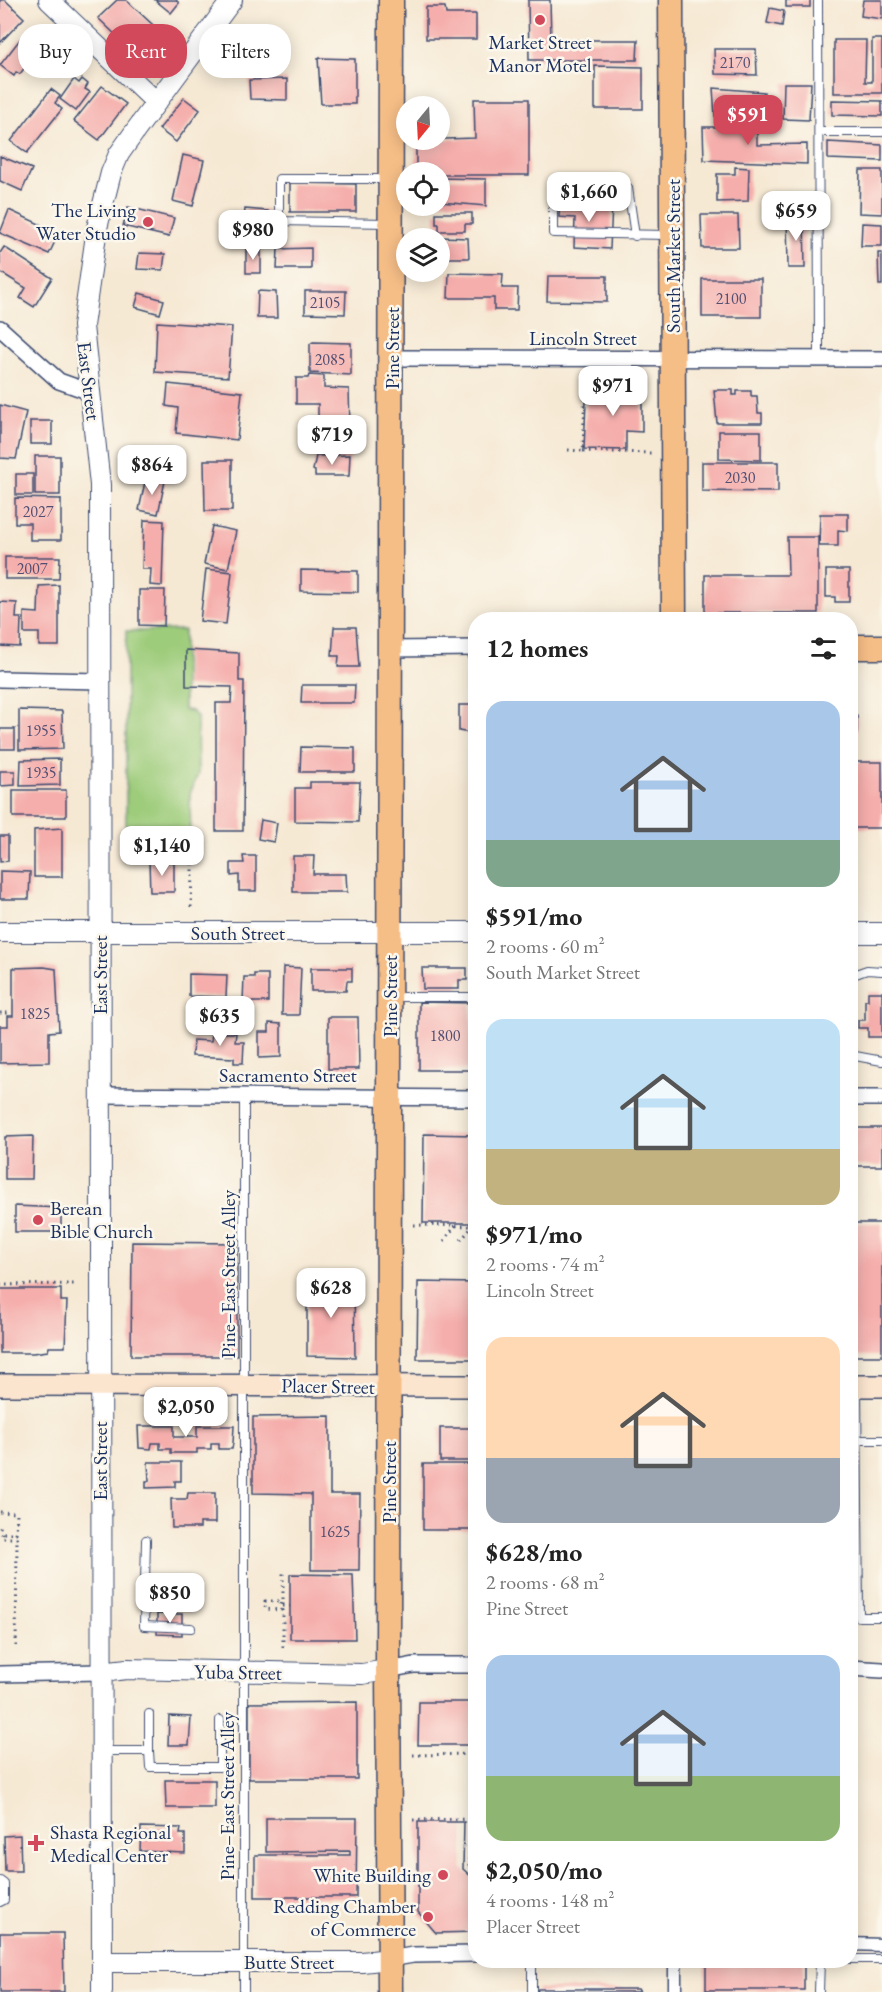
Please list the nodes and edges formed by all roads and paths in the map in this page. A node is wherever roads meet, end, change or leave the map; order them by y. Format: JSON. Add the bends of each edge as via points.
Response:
{"nodes":[{"id":1,"x":49,"y":0,"type":"edge"},
{"id":2,"x":232,"y":0,"type":"edge"},
{"id":3,"x":391,"y":0,"type":"edge"},
{"id":4,"x":671,"y":0,"type":"edge"},
{"id":5,"x":818,"y":0,"type":"edge"},
{"id":6,"x":156,"y":102,"type":"junction"},
{"id":7,"x":819,"y":132,"type":"junction"},
{"id":8,"x":882,"y":132,"type":"edge"},
{"id":9,"x":392,"y":179,"type":"junction"},
{"id":10,"x":392,"y":223,"type":"junction"},
{"id":11,"x":673,"y":235,"type":"junction"},
{"id":12,"x":634,"y":236,"type":"junction"},
{"id":13,"x":0,"y":328,"type":"edge"},
{"id":14,"x":392,"y":358,"type":"junction"},
{"id":15,"x":819,"y":358,"type":"junction"},
{"id":16,"x":674,"y":359,"type":"junction"},
{"id":17,"x":882,"y":359,"type":"edge"},
{"id":18,"x":585,"y":384,"type":"dead end"},
{"id":19,"x":90,"y":392,"type":"junction"},
{"id":20,"x":568,"y":450,"type":"dead end"},
{"id":21,"x":583,"y":451,"type":"junction"},
{"id":22,"x":651,"y":453,"type":"dead end"},
{"id":23,"x":674,"y":612,"type":"edge"},
{"id":24,"x":858,"y":647,"type":"edge"},
{"id":25,"x":882,"y":647,"type":"edge"},
{"id":26,"x":468,"y":648,"type":"edge"},
{"id":27,"x":391,"y":649,"type":"junction"},
{"id":28,"x":0,"y":679,"type":"edge"},
{"id":29,"x":101,"y":681,"type":"junction"},
{"id":30,"x":193,"y":834,"type":"dead end"},
{"id":31,"x":191,"y":907,"type":"dead end"},
{"id":32,"x":0,"y":932,"type":"edge"},
{"id":33,"x":390,"y":932,"type":"junction"},
{"id":34,"x":468,"y":932,"type":"edge"},
{"id":35,"x":100,"y":933,"type":"junction"},
{"id":36,"x":858,"y":933,"type":"edge"},
{"id":37,"x":882,"y":933,"type":"edge"},
{"id":38,"x":882,"y":971,"type":"edge"},
{"id":39,"x":858,"y":973,"type":"edge"},
{"id":40,"x":390,"y":997,"type":"junction"},
{"id":41,"x":468,"y":997,"type":"edge"},
{"id":42,"x":0,"y":1013,"type":"edge"},
{"id":43,"x":10,"y":1013,"type":"dead end"},
{"id":44,"x":858,"y":1056,"type":"edge"},
{"id":45,"x":882,"y":1061,"type":"edge"},
{"id":46,"x":101,"y":1095,"type":"junction"},
{"id":47,"x":244,"y":1096,"type":"junction"},
{"id":48,"x":390,"y":1097,"type":"junction"},
{"id":49,"x":468,"y":1098,"type":"edge"},
{"id":50,"x":858,"y":1098,"type":"edge"},
{"id":51,"x":882,"y":1098,"type":"edge"},
{"id":52,"x":456,"y":1225,"type":"junction"},
{"id":53,"x":414,"y":1226,"type":"dead end"},
{"id":54,"x":468,"y":1226,"type":"edge"},
{"id":55,"x":468,"y":1232,"type":"edge"},
{"id":56,"x":461,"y":1240,"type":"dead end"},
{"id":57,"x":444,"y":1241,"type":"dead end"},
{"id":58,"x":75,"y":1284,"type":"dead end"},
{"id":59,"x":0,"y":1285,"type":"edge"},
{"id":60,"x":0,"y":1385,"type":"edge"},
{"id":61,"x":244,"y":1385,"type":"junction"},
{"id":62,"x":468,"y":1386,"type":"edge"},
{"id":63,"x":858,"y":1386,"type":"edge"},
{"id":64,"x":882,"y":1386,"type":"edge"},
{"id":65,"x":100,"y":1387,"type":"junction"},
{"id":66,"x":390,"y":1387,"type":"junction"},
{"id":67,"x":858,"y":1440,"type":"joint"},
{"id":68,"x":882,"y":1440,"type":"edge"},
{"id":69,"x":0,"y":1512,"type":"edge"},
{"id":70,"x":0,"y":1527,"type":"edge"},
{"id":71,"x":3,"y":1533,"type":"junction"},
{"id":72,"x":146,"y":1540,"type":"dead end"},
{"id":73,"x":283,"y":1569,"type":"dead end"},
{"id":74,"x":290,"y":1606,"type":"dead end"},
{"id":75,"x":282,"y":1608,"type":"junction"},
{"id":76,"x":882,"y":1617,"type":"edge"},
{"id":77,"x":191,"y":1628,"type":"dead end"},
{"id":78,"x":283,"y":1647,"type":"dead end"},
{"id":79,"x":16,"y":1649,"type":"dead end"},
{"id":80,"x":468,"y":1665,"type":"edge"},
{"id":81,"x":858,"y":1668,"type":"edge"},
{"id":82,"x":388,"y":1670,"type":"junction"},
{"id":83,"x":882,"y":1670,"type":"edge"},
{"id":84,"x":101,"y":1672,"type":"junction"},
{"id":85,"x":244,"y":1673,"type":"junction"},
{"id":86,"x":0,"y":1674,"type":"edge"},
{"id":87,"x":149,"y":1714,"type":"dead end"},
{"id":88,"x":220,"y":1720,"type":"dead end"},
{"id":89,"x":101,"y":1751,"type":"junction"},
{"id":90,"x":149,"y":1751,"type":"junction"},
{"id":91,"x":468,"y":1754,"type":"edge"},
{"id":92,"x":413,"y":1755,"type":"dead end"},
{"id":93,"x":468,"y":1819,"type":"edge"},
{"id":94,"x":413,"y":1820,"type":"dead end"},
{"id":95,"x":0,"y":1881,"type":"edge"},
{"id":96,"x":0,"y":1902,"type":"edge"},
{"id":97,"x":858,"y":1944,"type":"edge"},
{"id":98,"x":882,"y":1945,"type":"edge"},
{"id":99,"x":468,"y":1954,"type":"edge"},
{"id":100,"x":390,"y":1959,"type":"junction"},
{"id":101,"x":858,"y":1959,"type":"edge"},
{"id":102,"x":882,"y":1959,"type":"edge"},
{"id":103,"x":102,"y":1962,"type":"junction"},
{"id":104,"x":244,"y":1962,"type":"junction"},
{"id":105,"x":532,"y":1968,"type":"edge"},
{"id":106,"x":675,"y":1968,"type":"edge"},
{"id":107,"x":820,"y":1968,"type":"edge"},
{"id":108,"x":102,"y":1992,"type":"edge"},
{"id":109,"x":244,"y":1992,"type":"edge"},
{"id":110,"x":390,"y":1992,"type":"edge"},
{"id":111,"x":532,"y":1992,"type":"edge"},
{"id":112,"x":675,"y":1992,"type":"edge"},
{"id":113,"x":819,"y":1992,"type":"edge"}],
"edges":[{"from":1,"to":6,"type":"street"},
{"from":2,"to":6,"type":"street","name":"East Street"},
{"from":3,"to":9,"type":"main road","name":"Pine Street"},
{"from":4,"to":11,"type":"main road","name":"South Market Street"},
{"from":5,"to":7,"type":"lane"},
{"from":6,"to":19,"type":"street","name":"East Street","via":[[117,159],[97,228],[83,326]]},
{"from":7,"to":8,"type":"lane"},
{"from":7,"to":15,"type":"lane"},
{"from":9,"to":10,"type":"main road","name":"Pine Street"},
{"from":9,"to":10,"type":"lane","via":[[279,179],[279,221]]},
{"from":10,"to":14,"type":"main road","name":"Pine Street"},
{"from":11,"to":12,"type":"lane"},
{"from":11,"to":16,"type":"main road","name":"South Market Street"},
{"from":12,"to":12,"type":"lane","via":[[553,234],[553,185],[628,188]]},
{"from":13,"to":19,"type":"street","via":[[59,381]]},
{"from":14,"to":16,"type":"street","name":"Lincoln Street"},
{"from":14,"to":27,"type":"main road","name":"Pine Street"},
{"from":15,"to":16,"type":"street","name":"Lincoln Street"},
{"from":15,"to":17,"type":"street","name":"Lincoln Street"},
{"from":16,"to":23,"type":"main road","name":"South Market Street"},
{"from":18,"to":21,"type":"path"},
{"from":19,"to":29,"type":"street","name":"East Street","via":[[100,485]]},
{"from":20,"to":21,"type":"path"},
{"from":21,"to":22,"type":"path"},
{"from":24,"to":25,"type":"main road"},
{"from":26,"to":27,"type":"street"},
{"from":27,"to":33,"type":"main road","name":"Pine Street"},
{"from":28,"to":29,"type":"street"},
{"from":29,"to":35,"type":"street","name":"East Street"},
{"from":30,"to":31,"type":"path"},
{"from":32,"to":35,"type":"street","name":"South Street"},
{"from":33,"to":34,"type":"street","name":"South Street"},
{"from":33,"to":35,"type":"street","name":"South Street"},
{"from":33,"to":40,"type":"main road","name":"Pine Street"},
{"from":35,"to":46,"type":"street","name":"East Street"},
{"from":36,"to":37,"type":"street"},
{"from":38,"to":39,"type":"lane"},
{"from":40,"to":41,"type":"lane"},
{"from":40,"to":48,"type":"main road","name":"Pine Street"},
{"from":42,"to":43,"type":"path"},
{"from":44,"to":45,"type":"lane"},
{"from":46,"to":47,"type":"street","name":"Sacramento Street"},
{"from":46,"to":65,"type":"street","name":"East Street"},
{"from":47,"to":48,"type":"street","name":"Sacramento Street"},
{"from":47,"to":61,"type":"lane","name":"Pine–East Street Alley"},
{"from":48,"to":49,"type":"street","name":"Sacramento Street"},
{"from":48,"to":66,"type":"main road","name":"Pine Street"},
{"from":50,"to":51,"type":"street"},
{"from":52,"to":53,"type":"path"},
{"from":52,"to":54,"type":"path"},
{"from":52,"to":57,"type":"path"},
{"from":55,"to":56,"type":"path"},
{"from":58,"to":59,"type":"path"},
{"from":60,"to":65,"type":"main road","name":"Placer Street"},
{"from":61,"to":65,"type":"main road","name":"Placer Street"},
{"from":61,"to":66,"type":"main road","name":"Placer Street"},
{"from":61,"to":85,"type":"lane","name":"Pine–East Street Alley"},
{"from":62,"to":66,"type":"main road","name":"Placer Street"},
{"from":63,"to":64,"type":"main road"},
{"from":65,"to":84,"type":"street","name":"East Street"},
{"from":66,"to":82,"type":"main road","name":"Pine Street"},
{"from":67,"to":68,"type":"lane"},
{"from":67,"to":76,"type":"lane","via":[[859,1617]]},
{"from":69,"to":71,"type":"path","via":[[17,1513],[16,1533]]},
{"from":70,"to":71,"type":"path"},
{"from":71,"to":79,"type":"path","via":[[3,1538],[17,1539]]},
{"from":72,"to":77,"type":"lane","via":[[144,1626]]},
{"from":73,"to":75,"type":"path"},
{"from":74,"to":75,"type":"path"},
{"from":75,"to":75,"type":"path","via":[[266,1610],[266,1601],[281,1601]]},
{"from":75,"to":78,"type":"path"},
{"from":80,"to":82,"type":"street","name":"Yuba Street","via":[[414,1665]]},
{"from":81,"to":83,"type":"street"},
{"from":82,"to":85,"type":"street","name":"Yuba Street","via":[[362,1674]]},
{"from":82,"to":100,"type":"main road","name":"Pine Street"},
{"from":84,"to":85,"type":"street","name":"Yuba Street","via":[[127,1669]]},
{"from":84,"to":86,"type":"street","name":"Yuba Street"},
{"from":84,"to":89,"type":"street","name":"East Street"},
{"from":85,"to":104,"type":"lane","name":"Pine–East Street Alley"},
{"from":87,"to":90,"type":"lane"},
{"from":88,"to":90,"type":"lane","via":[[220,1767],[150,1767]]},
{"from":89,"to":90,"type":"lane"},
{"from":89,"to":103,"type":"street","name":"East Street"},
{"from":91,"to":92,"type":"path"},
{"from":93,"to":94,"type":"path"},
{"from":95,"to":96,"type":"lane","via":[[4,1884],[4,1900]]},
{"from":97,"to":98,"type":"street"},
{"from":99,"to":100,"type":"street","name":"Butte Street"},
{"from":100,"to":104,"type":"street","name":"Butte Street"},
{"from":100,"to":110,"type":"main road","name":"Pine Street"},
{"from":101,"to":102,"type":"lane"},
{"from":103,"to":104,"type":"street","name":"Butte Street"},
{"from":103,"to":108,"type":"street","name":"East Street"},
{"from":104,"to":109,"type":"lane","name":"Pine–East Street Alley"},
{"from":105,"to":111,"type":"lane"},
{"from":106,"to":112,"type":"street"},
{"from":107,"to":113,"type":"lane"}]}
